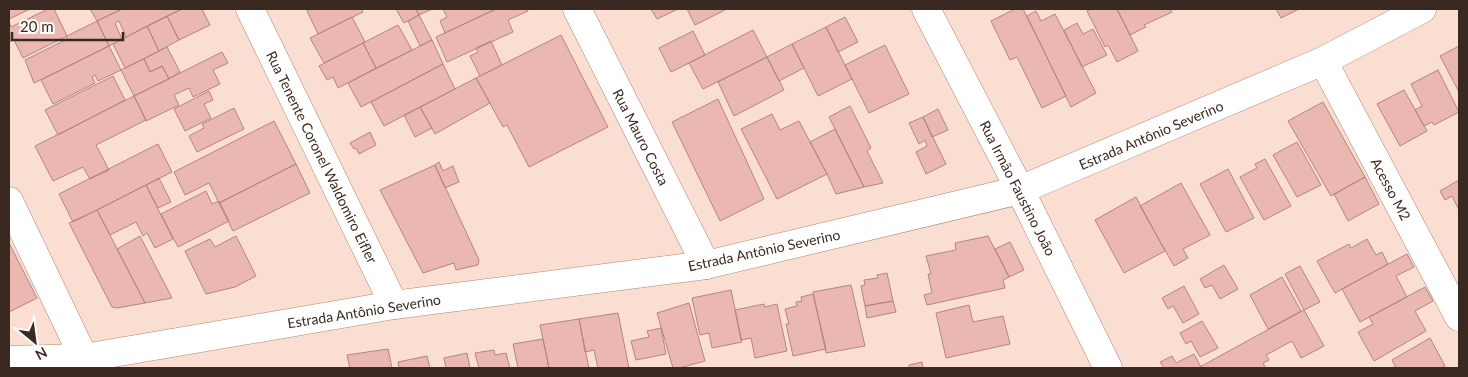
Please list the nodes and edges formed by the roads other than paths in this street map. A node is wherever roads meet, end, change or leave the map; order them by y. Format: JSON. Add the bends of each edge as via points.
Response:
{"nodes":[{"id":1,"x":250,"y":9,"type":"edge"},
{"id":2,"x":577,"y":9,"type":"edge"},
{"id":3,"x":926,"y":9,"type":"edge"},
{"id":4,"x":1422,"y":9,"type":"edge"},
{"id":5,"x":1322,"y":61,"type":"junction"},
{"id":6,"x":1020,"y":190,"type":"junction"},
{"id":7,"x":9,"y":201,"type":"edge"},
{"id":8,"x":706,"y":265,"type":"junction"},
{"id":9,"x":394,"y":305,"type":"junction"},
{"id":10,"x":1459,"y":317,"type":"edge"},
{"id":11,"x":84,"y":358,"type":"junction"},
{"id":12,"x":9,"y":360,"type":"edge"},
{"id":13,"x":1108,"y":368,"type":"edge"}],
"edges":[{"from":1,"to":9,"type":"street","name":"Rua Tenente Coronel Waldomiro Eifler"},
{"from":2,"to":8,"type":"street","name":"Rua Mauro Costa"},
{"from":3,"to":6,"type":"street","name":"Rua Irmão Faustino João"},
{"from":4,"to":5,"type":"street","name":"Estrada Antônio Severino"},
{"from":5,"to":6,"type":"street","name":"Estrada Antônio Severino"},
{"from":5,"to":10,"type":"street","name":"Acesso M2"},
{"from":6,"to":8,"type":"street","name":"Estrada Antônio Severino"},
{"from":6,"to":13,"type":"street","name":"Rua Irmão Faustino João"},
{"from":7,"to":11,"type":"street"},
{"from":8,"to":9,"type":"street","name":"Estrada Antônio Severino"},
{"from":9,"to":11,"type":"street","name":"Estrada Antônio Severino"},
{"from":11,"to":12,"type":"street","name":"Estrada Antônio Severino"}]}
